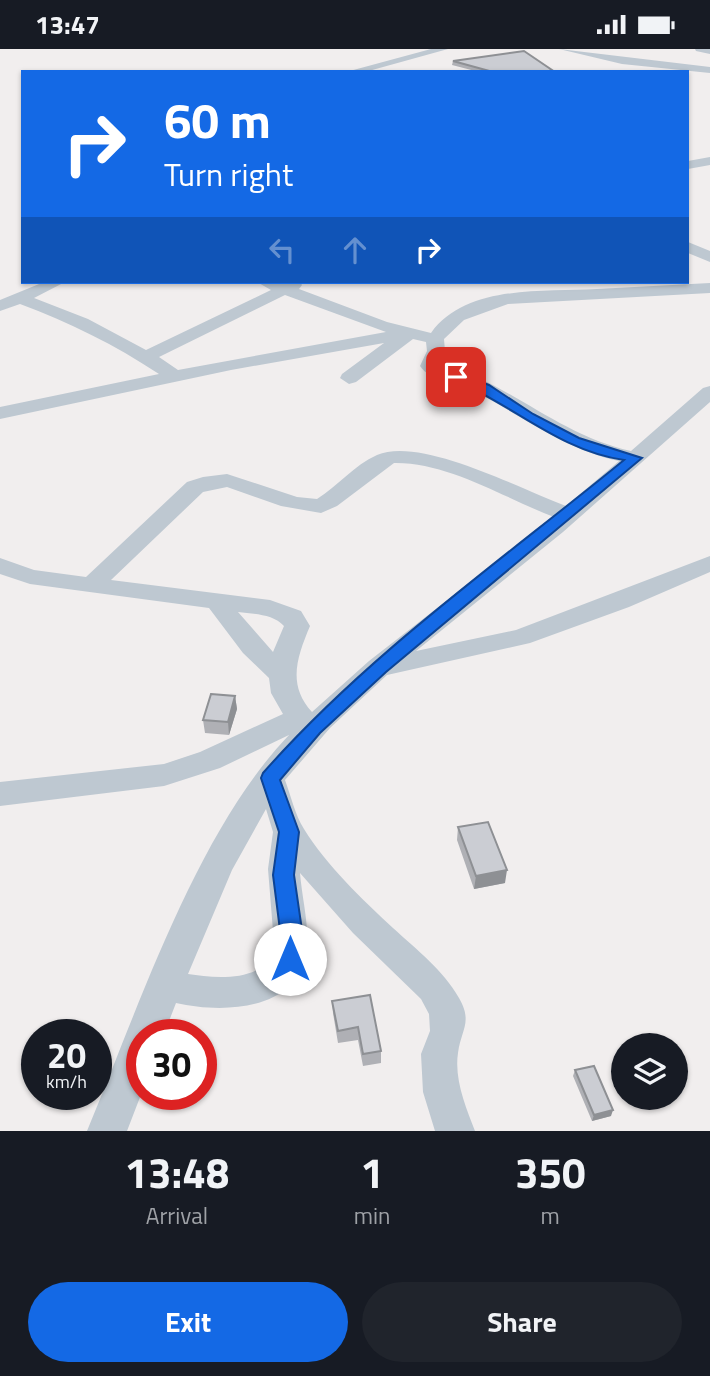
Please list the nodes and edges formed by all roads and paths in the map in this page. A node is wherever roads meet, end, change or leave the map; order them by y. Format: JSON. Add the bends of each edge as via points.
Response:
{"nodes":[{"id":1,"x":443,"y":49,"type":"edge"},
{"id":2,"x":564,"y":49,"type":"edge"},
{"id":3,"x":700,"y":49,"type":"edge"},
{"id":4,"x":710,"y":51,"type":"edge"},
{"id":5,"x":650,"y":53,"type":"dead end"},
{"id":6,"x":622,"y":61,"type":"junction"},
{"id":7,"x":359,"y":70,"type":"edge"},
{"id":8,"x":710,"y":70,"type":"edge"},
{"id":9,"x":710,"y":161,"type":"edge"},
{"id":10,"x":689,"y":165,"type":"edge"},
{"id":11,"x":689,"y":165,"type":"edge"},
{"id":12,"x":710,"y":173,"type":"edge"},
{"id":13,"x":689,"y":247,"type":"edge"},
{"id":14,"x":710,"y":257,"type":"edge"},
{"id":15,"x":53,"y":284,"type":"edge"},
{"id":16,"x":292,"y":285,"type":"edge"},
{"id":17,"x":710,"y":288,"type":"edge"},
{"id":18,"x":22,"y":299,"type":"junction"},
{"id":19,"x":0,"y":306,"type":"edge"},
{"id":20,"x":420,"y":335,"type":"junction"},
{"id":21,"x":146,"y":356,"type":"junction"},
{"id":22,"x":174,"y":375,"type":"junction"},
{"id":23,"x":349,"y":378,"type":"dead end"},
{"id":24,"x":710,"y":392,"type":"edge"},
{"id":25,"x":0,"y":413,"type":"edge"},
{"id":26,"x":636,"y":458,"type":"junction"},
{"id":27,"x":569,"y":515,"type":"junction"},
{"id":28,"x":710,"y":563,"type":"edge"},
{"id":29,"x":0,"y":565,"type":"edge"},
{"id":30,"x":93,"y":584,"type":"junction"},
{"id":31,"x":215,"y":599,"type":"junction"},
{"id":32,"x":380,"y":668,"type":"junction"},
{"id":33,"x":280,"y":673,"type":"junction"},
{"id":34,"x":307,"y":723,"type":"junction"},
{"id":35,"x":270,"y":778,"type":"junction"},
{"id":36,"x":0,"y":795,"type":"edge"},
{"id":37,"x":289,"y":832,"type":"junction"},
{"id":38,"x":166,"y":985,"type":"junction"},
{"id":39,"x":152,"y":1019,"type":"edge"},
{"id":40,"x":126,"y":1084,"type":"edge"},
{"id":41,"x":107,"y":1131,"type":"edge"},
{"id":42,"x":455,"y":1131,"type":"edge"}],
"edges":[{"from":1,"to":7,"type":"street"},
{"from":2,"to":6,"type":"street"},
{"from":3,"to":4,"type":"street"},
{"from":5,"to":6,"type":"street"},
{"from":6,"to":8,"type":"street"},
{"from":9,"to":10,"type":"street"},
{"from":11,"to":12,"type":"street"},
{"from":13,"to":14,"type":"street"},
{"from":15,"to":18,"type":"street"},
{"from":16,"to":20,"type":"street","via":[[381,326]]},
{"from":16,"to":21,"type":"street"},
{"from":17,"to":20,"type":"street","via":[[508,299],[476,307]]},
{"from":18,"to":19,"type":"street"},
{"from":18,"to":21,"type":"street","via":[[95,327]]},
{"from":20,"to":22,"type":"street"},
{"from":20,"to":23,"type":"street"},
{"from":20,"to":26,"type":"street","via":[[436,351],[429,366],[435,372],[470,380],[575,441]]},
{"from":21,"to":22,"type":"street"},
{"from":22,"to":25,"type":"street"},
{"from":24,"to":26,"type":"street"},
{"from":26,"to":27,"type":"street"},
{"from":27,"to":30,"type":"street","via":[[405,456],[390,457],[321,506],[308,507],[247,485],[209,480],[195,487]]},
{"from":27,"to":32,"type":"street"},
{"from":28,"to":32,"type":"street","via":[[521,637]]},
{"from":29,"to":30,"type":"street","via":[[30,577]]},
{"from":30,"to":31,"type":"street"},
{"from":31,"to":33,"type":"street"},
{"from":31,"to":33,"type":"street","via":[[270,608],[292,617],[297,626]]},
{"from":32,"to":34,"type":"street"},
{"from":33,"to":34,"type":"street","via":[[284,695]]},
{"from":34,"to":35,"type":"street"},
{"from":34,"to":36,"type":"street","via":[[164,775]]},
{"from":35,"to":37,"type":"street"},
{"from":35,"to":38,"type":"street","via":[[215,868]]},
{"from":37,"to":38,"type":"street","via":[[284,875],[290,959],[283,972],[255,989],[194,993]]},
{"from":37,"to":42,"type":"street","via":[[332,890],[433,988],[447,1011],[448,1031],[439,1053]]},
{"from":38,"to":39,"type":"street"},
{"from":40,"to":41,"type":"street"}]}
